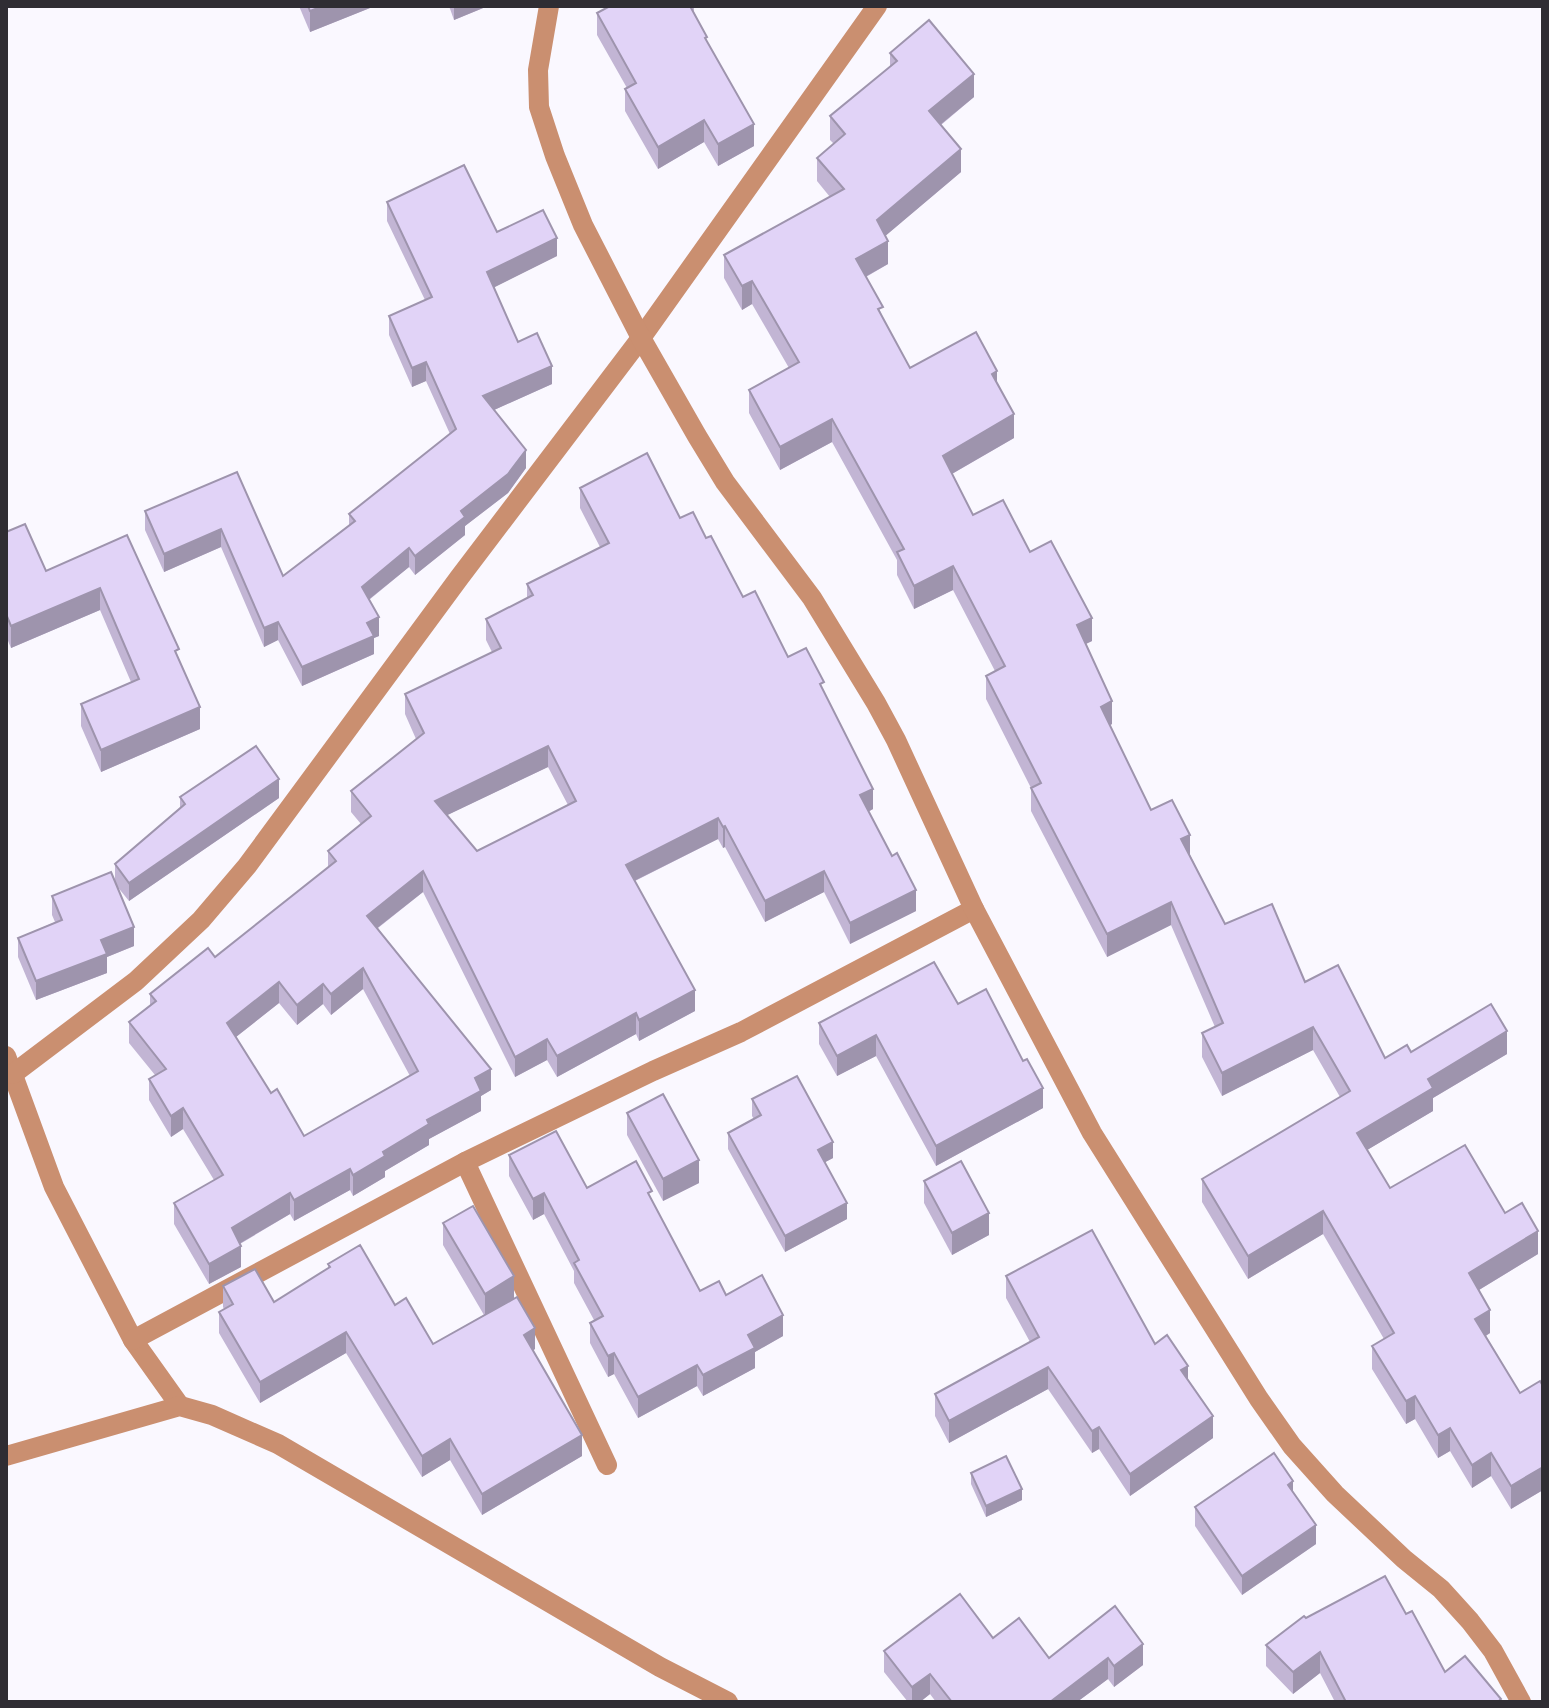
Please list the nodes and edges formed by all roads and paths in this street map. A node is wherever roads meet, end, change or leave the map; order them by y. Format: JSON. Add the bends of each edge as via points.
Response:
{"nodes":[{"id":1,"x":549,"y":6,"type":"edge"},
{"id":2,"x":877,"y":6,"type":"edge"},
{"id":3,"x":641,"y":338,"type":"junction"},
{"id":4,"x":974,"y":909,"type":"junction"},
{"id":5,"x":10,"y":1065,"type":"edge"},
{"id":6,"x":465,"y":1162,"type":"junction"},
{"id":7,"x":133,"y":1340,"type":"junction"},
{"id":8,"x":180,"y":1406,"type":"junction"},
{"id":9,"x":6,"y":1456,"type":"edge"},
{"id":10,"x":607,"y":1465,"type":"dead end"},
{"id":11,"x":728,"y":1702,"type":"edge"},
{"id":12,"x":1521,"y":1702,"type":"edge"}],
"edges":[{"from":1,"to":3,"type":"street","via":[[538,70],[539,107],[583,225]]},
{"from":2,"to":3,"type":"street"},
{"from":3,"to":4,"type":"street","via":[[725,482],[812,598],[876,703]]},
{"from":3,"to":5,"type":"street","via":[[247,866],[201,920],[136,981]]},
{"from":4,"to":6,"type":"street","via":[[741,1032]]},
{"from":4,"to":12,"type":"street","via":[[1092,1133],[1292,1446],[1335,1494],[1470,1621]]},
{"from":5,"to":7,"type":"street","via":[[54,1187]]},
{"from":6,"to":7,"type":"street"},
{"from":6,"to":10,"type":"street"},
{"from":7,"to":8,"type":"street"},
{"from":8,"to":9,"type":"street"},
{"from":8,"to":11,"type":"street","via":[[278,1444]]}]}
